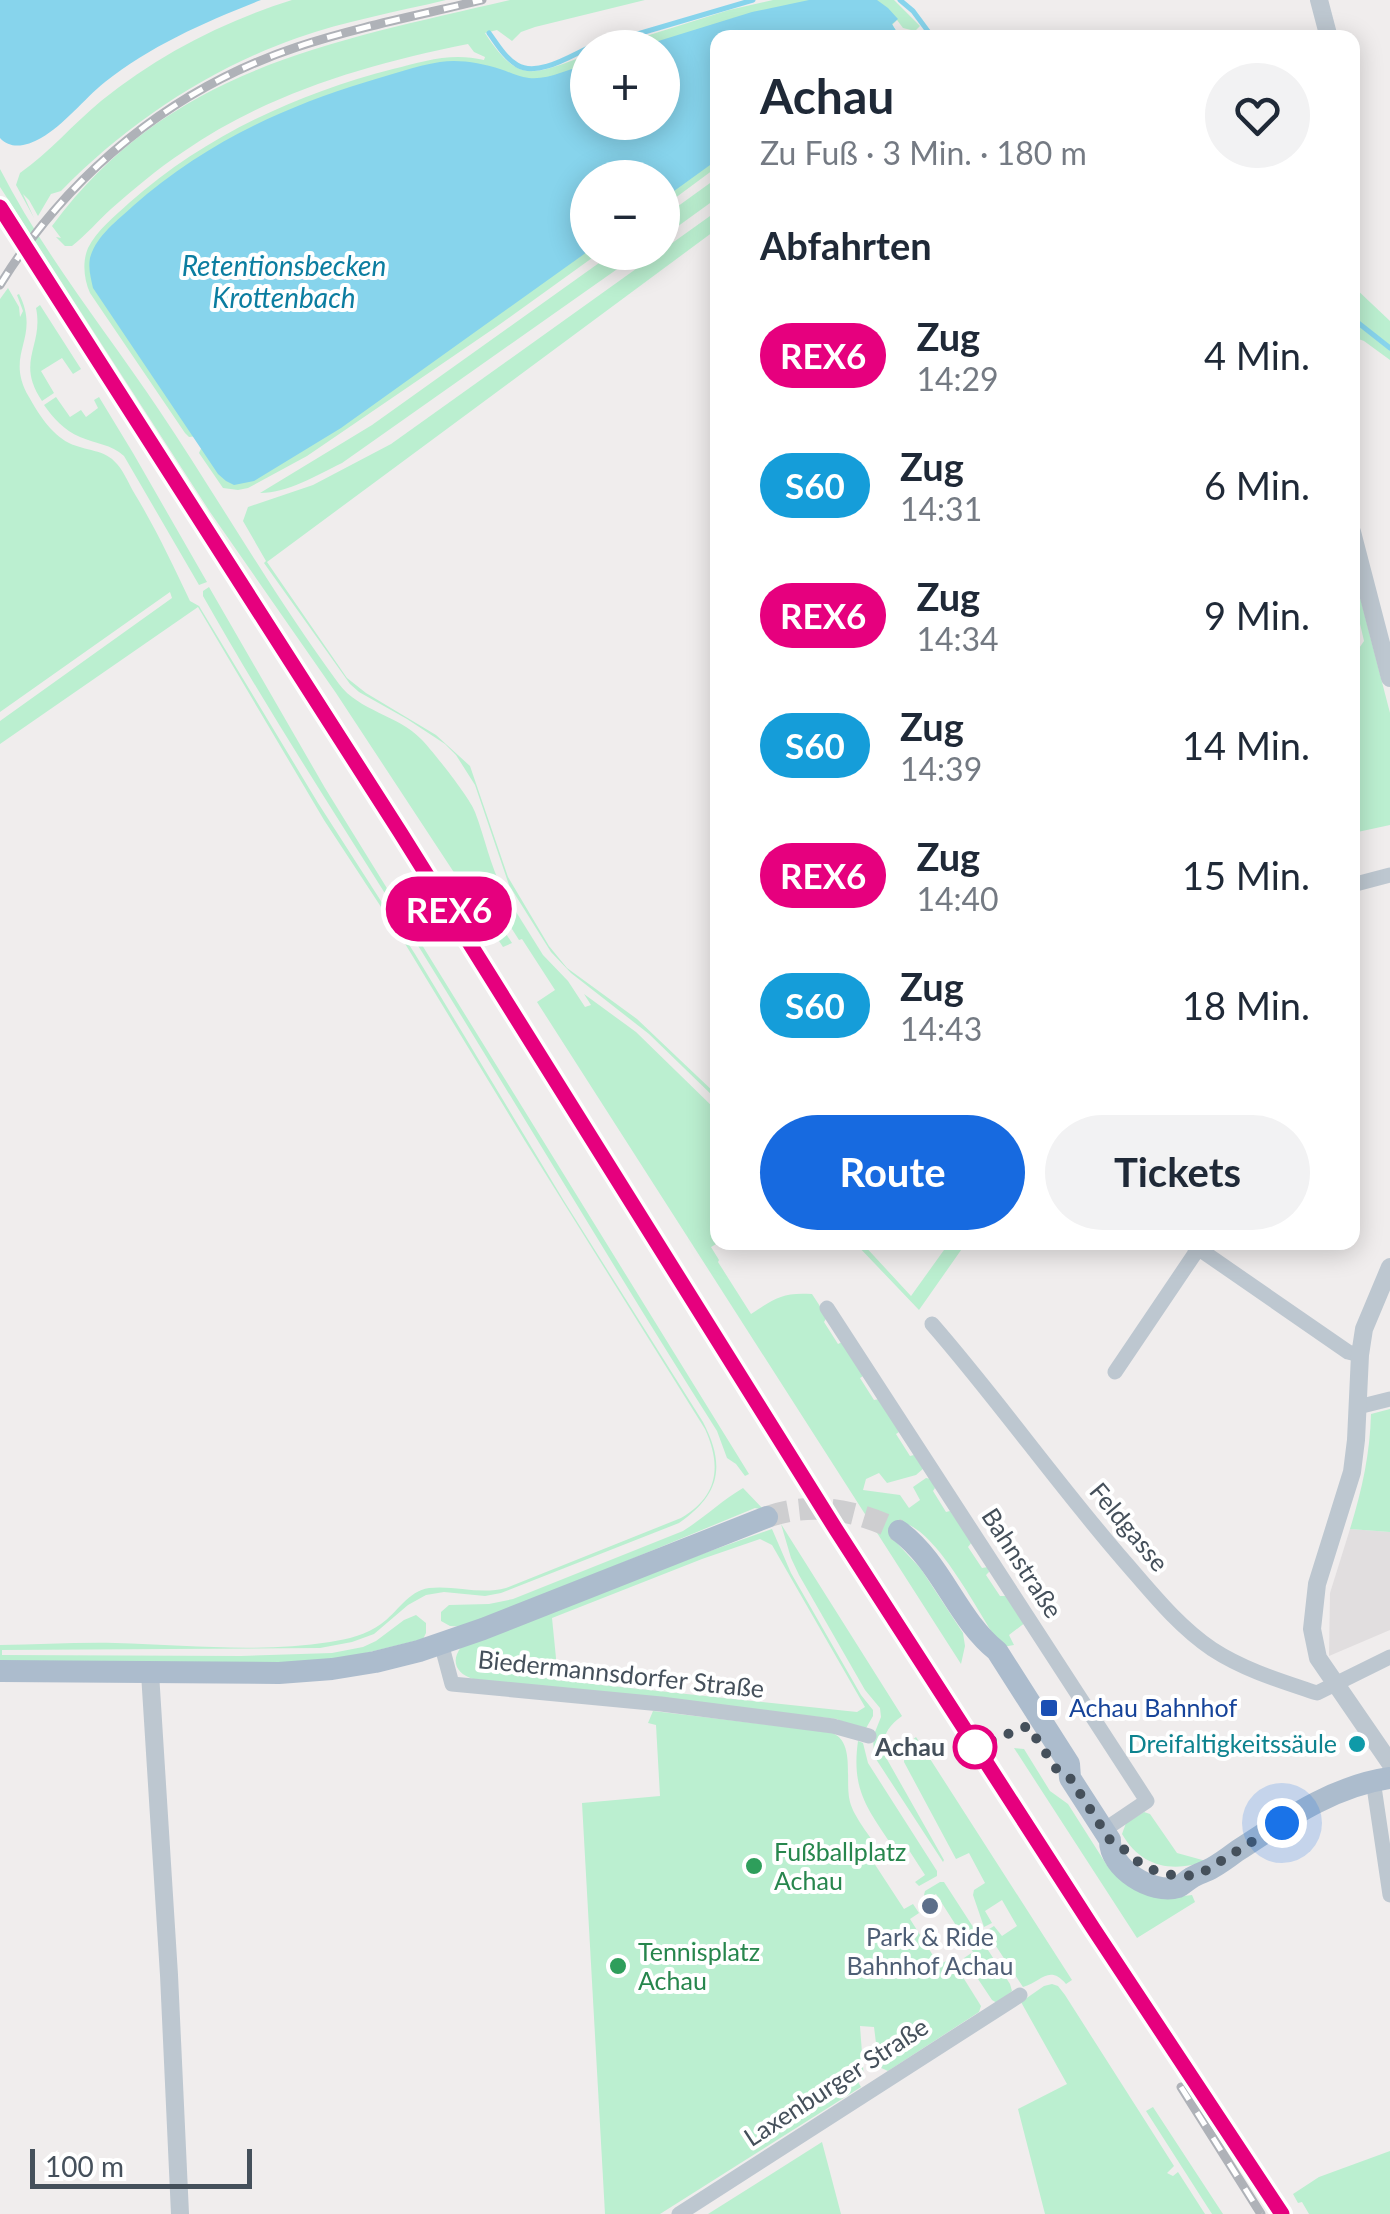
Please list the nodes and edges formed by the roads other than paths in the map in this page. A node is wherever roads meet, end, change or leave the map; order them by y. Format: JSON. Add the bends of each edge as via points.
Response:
{"nodes":[{"id":1,"x":1320,"y":0,"type":"edge"},
{"id":2,"x":1327,"y":30,"type":"edge"},
{"id":3,"x":1360,"y":563,"type":"edge"},
{"id":4,"x":1390,"y":678,"type":"edge"},
{"id":5,"x":1390,"y":875,"type":"edge"},
{"id":6,"x":1360,"y":883,"type":"edge"},
{"id":7,"x":1192,"y":1250,"type":"edge"},
{"id":8,"x":1204,"y":1250,"type":"edge"},
{"id":9,"x":1390,"y":1267,"type":"edge"},
{"id":10,"x":827,"y":1308,"type":"dead end"},
{"id":11,"x":932,"y":1324,"type":"dead end"},
{"id":12,"x":1360,"y":1355,"type":"junction"},
{"id":13,"x":1116,"y":1372,"type":"dead end"},
{"id":14,"x":1390,"y":1398,"type":"edge"},
{"id":15,"x":1358,"y":1407,"type":"junction"},
{"id":16,"x":767,"y":1517,"type":"tunnel mouth"},
{"id":17,"x":898,"y":1531,"type":"tunnel mouth"},
{"id":18,"x":441,"y":1644,"type":"junction"},
{"id":19,"x":1390,"y":1657,"type":"edge"},
{"id":20,"x":0,"y":1671,"type":"edge"},
{"id":21,"x":150,"y":1673,"type":"junction"},
{"id":22,"x":1334,"y":1684,"type":"junction"},
{"id":23,"x":869,"y":1736,"type":"dead end"},
{"id":24,"x":1390,"y":1763,"type":"edge"},
{"id":25,"x":1381,"y":1779,"type":"edge"},
{"id":26,"x":1106,"y":1835,"type":"junction"},
{"id":27,"x":1390,"y":1895,"type":"edge"},
{"id":28,"x":1020,"y":1995,"type":"dead end"},
{"id":29,"x":180,"y":2214,"type":"edge"},
{"id":30,"x":680,"y":2214,"type":"edge"}],
"edges":[{"from":1,"to":2,"type":"street"},
{"from":3,"to":4,"type":"street"},
{"from":5,"to":6,"type":"street"},
{"from":7,"to":13,"type":"street"},
{"from":8,"to":12,"type":"street"},
{"from":9,"to":12,"type":"street"},
{"from":10,"to":26,"type":"street","name":"Bahnstraße","via":[[1147,1801]]},
{"from":11,"to":22,"type":"street","name":"Feldgasse","via":[[1184,1627],[1256,1672],[1317,1694]]},
{"from":12,"to":15,"type":"street"},
{"from":14,"to":15,"type":"street"},
{"from":15,"to":22,"type":"street","via":[[1352,1472],[1317,1584],[1312,1629],[1318,1658]]},
{"from":16,"to":18,"type":"main road"},
{"from":17,"to":26,"type":"main road","via":[[930,1560],[981,1638],[1002,1658]]},
{"from":18,"to":21,"type":"main road","via":[[318,1671]]},
{"from":18,"to":23,"type":"street","name":"Biedermannsdorfer Straße","via":[[452,1684],[661,1704]]},
{"from":19,"to":22,"type":"street"},
{"from":20,"to":21,"type":"main road"},
{"from":21,"to":29,"type":"street"},
{"from":22,"to":24,"type":"street"},
{"from":25,"to":26,"type":"main road","via":[[1327,1797],[1193,1876],[1148,1868]]},
{"from":25,"to":27,"type":"street"},
{"from":28,"to":30,"type":"street","name":"Laxenburger Straße"}]}
